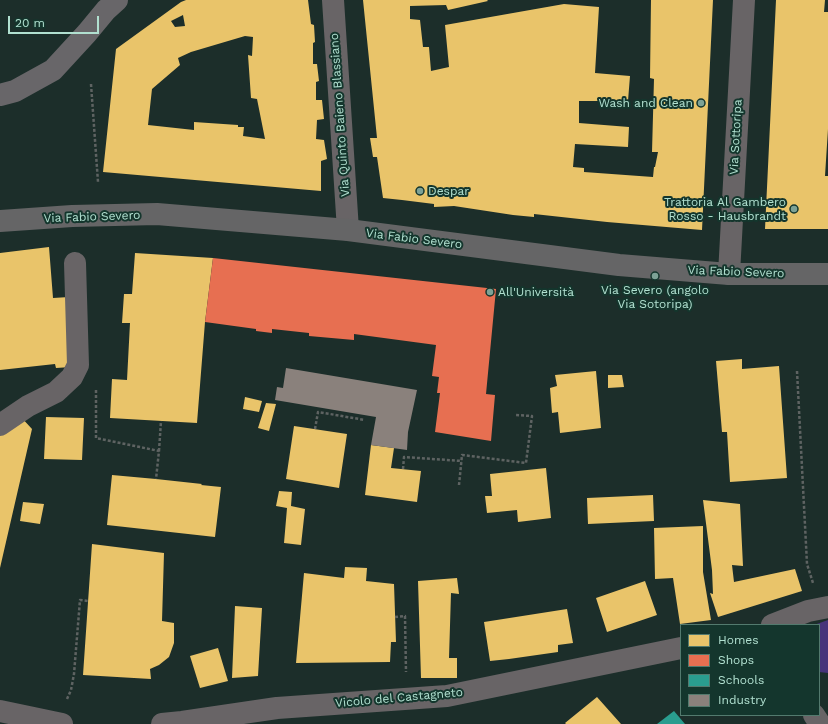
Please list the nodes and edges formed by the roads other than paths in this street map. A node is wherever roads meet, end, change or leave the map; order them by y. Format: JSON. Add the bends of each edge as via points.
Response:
{"nodes":[{"id":1,"x":117,"y":0,"type":"edge"},
{"id":2,"x":333,"y":0,"type":"edge"},
{"id":3,"x":744,"y":0,"type":"edge"},
{"id":4,"x":0,"y":95,"type":"edge"},
{"id":5,"x":0,"y":221,"type":"edge"},
{"id":6,"x":348,"y":230,"type":"junction"},
{"id":7,"x":75,"y":263,"type":"dead end"},
{"id":8,"x":729,"y":274,"type":"junction"},
{"id":9,"x":828,"y":274,"type":"edge"},
{"id":10,"x":0,"y":425,"type":"edge"},
{"id":11,"x":824,"y":608,"type":"edge"},
{"id":12,"x":775,"y":624,"type":"edge"},
{"id":13,"x":680,"y":648,"type":"edge"},
{"id":14,"x":0,"y":711,"type":"edge"},
{"id":15,"x":62,"y":724,"type":"edge"},
{"id":16,"x":162,"y":724,"type":"edge"}],
"edges":[{"from":1,"to":4,"type":"main road","via":[[53,70],[15,91]]},
{"from":2,"to":6,"type":"street","name":"Via Quinto Baieno Blassiano"},
{"from":3,"to":8,"type":"street","name":"Via Sottoripa"},
{"from":5,"to":6,"type":"main road","name":"Via Fabio Severo","via":[[157,214]]},
{"from":6,"to":8,"type":"main road","name":"Via Fabio Severo","via":[[619,265]]},
{"from":7,"to":10,"type":"street","via":[[78,365],[72,377],[56,392],[28,406]]},
{"from":8,"to":9,"type":"main road","name":"Via Fabio Severo"},
{"from":11,"to":12,"type":"street","via":[[808,611]]},
{"from":13,"to":16,"type":"street","name":"Vicolo del Castagneto","via":[[447,696],[277,708]]},
{"from":14,"to":15,"type":"street"}]}
